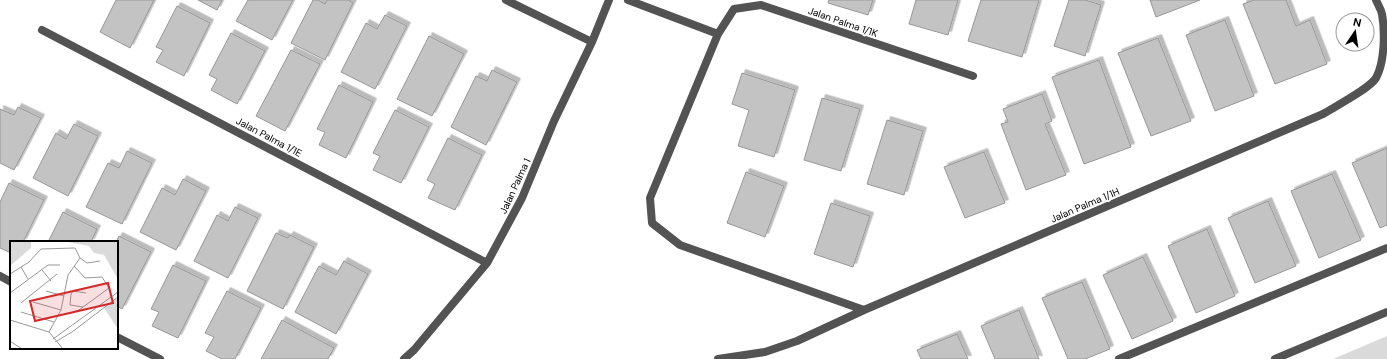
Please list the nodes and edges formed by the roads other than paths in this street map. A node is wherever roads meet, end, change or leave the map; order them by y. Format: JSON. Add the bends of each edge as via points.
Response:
{"nodes":[{"id":1,"x":506,"y":0,"type":"edge"},
{"id":2,"x":609,"y":0,"type":"edge"},
{"id":3,"x":628,"y":0,"type":"edge"},
{"id":4,"x":1376,"y":0,"type":"edge"},
{"id":5,"x":42,"y":30,"type":"dead end"},
{"id":6,"x":718,"y":34,"type":"junction"},
{"id":7,"x":592,"y":42,"type":"junction"},
{"id":8,"x":973,"y":76,"type":"dead end"},
{"id":9,"x":1387,"y":248,"type":"edge"},
{"id":10,"x":487,"y":263,"type":"junction"},
{"id":11,"x":0,"y":276,"type":"edge"},
{"id":12,"x":10,"y":281,"type":"edge"},
{"id":13,"x":864,"y":310,"type":"junction"},
{"id":14,"x":1387,"y":312,"type":"edge"},
{"id":15,"x":118,"y":338,"type":"edge"},
{"id":16,"x":160,"y":359,"type":"edge"},
{"id":17,"x":404,"y":359,"type":"edge"},
{"id":18,"x":718,"y":359,"type":"edge"},
{"id":19,"x":1119,"y":359,"type":"edge"},
{"id":20,"x":1275,"y":359,"type":"edge"}],
"edges":[{"from":1,"to":7,"type":"street"},
{"from":2,"to":7,"type":"street","name":"Jalan Palma 1"},
{"from":3,"to":6,"type":"street"},
{"from":4,"to":13,"type":"street","name":"Jalan Palma 1/1H","via":[[1382,12],[1384,38],[1381,65],[1376,78],[1323,114]]},
{"from":5,"to":10,"type":"street","name":"Jalan Palma 1/1E"},
{"from":6,"to":8,"type":"street","name":"Jalan Palma 1/1K","via":[[734,9],[761,5]]},
{"from":6,"to":13,"type":"street","name":"Jalan Palma 1/1K","via":[[650,198],[652,224],[680,245]]},
{"from":7,"to":10,"type":"street","name":"Jalan Palma 1","via":[[554,121],[522,198]]},
{"from":9,"to":19,"type":"street"},
{"from":10,"to":17,"type":"street","name":"Jalan Palma 1"},
{"from":11,"to":12,"type":"street"},
{"from":13,"to":18,"type":"street","name":"Jalan Palma 1/1H","via":[[797,341],[765,352]]},
{"from":14,"to":20,"type":"street"},
{"from":15,"to":16,"type":"street"}]}
